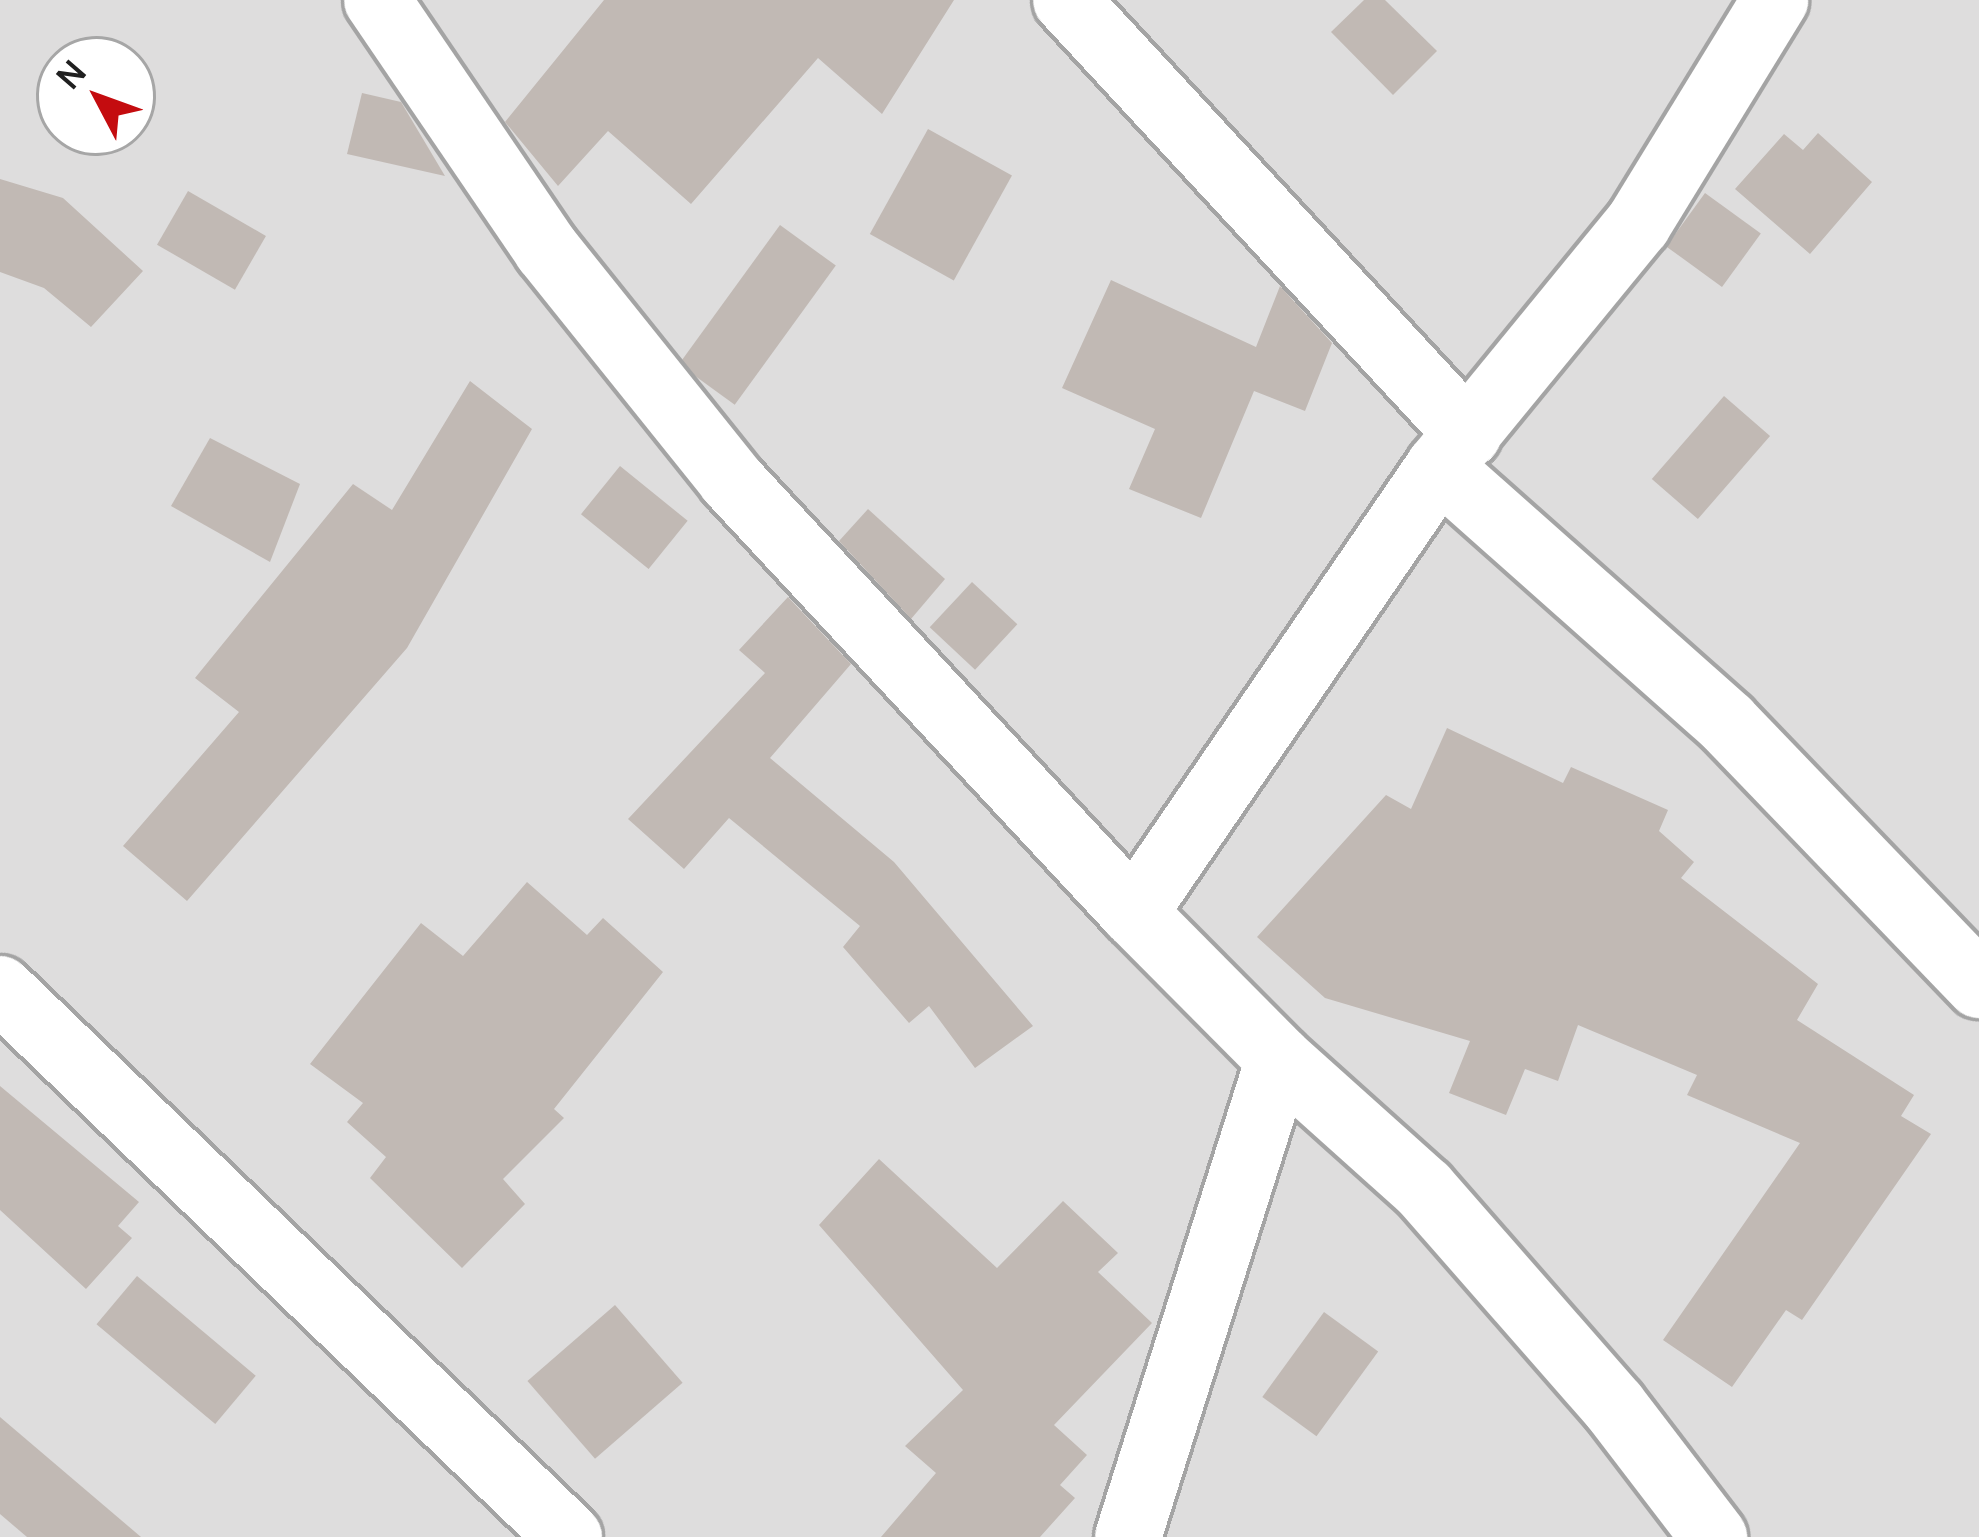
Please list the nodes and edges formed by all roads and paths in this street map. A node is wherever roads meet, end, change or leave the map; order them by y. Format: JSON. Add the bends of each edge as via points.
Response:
{"nodes":[{"id":1,"x":377,"y":0,"type":"edge"},
{"id":2,"x":1066,"y":0,"type":"edge"},
{"id":3,"x":1774,"y":0,"type":"edge"},
{"id":4,"x":1453,"y":450,"type":"junction"},
{"id":5,"x":1134,"y":913,"type":"junction"},
{"id":6,"x":1979,"y":985,"type":"edge"},
{"id":7,"x":0,"y":989,"type":"edge"},
{"id":8,"x":1280,"y":1059,"type":"junction"},
{"id":9,"x":569,"y":1537,"type":"edge"},
{"id":10,"x":1128,"y":1537,"type":"edge"},
{"id":11,"x":1714,"y":1537,"type":"edge"}],
"edges":[{"from":1,"to":5,"type":"street","via":[[547,250],[731,480]]},
{"from":2,"to":4,"type":"street"},
{"from":3,"to":4,"type":"street","via":[[1638,224]]},
{"from":4,"to":5,"type":"street"},
{"from":4,"to":6,"type":"street"},
{"from":5,"to":8,"type":"street"},
{"from":7,"to":9,"type":"street"},
{"from":8,"to":10,"type":"street"},
{"from":8,"to":11,"type":"street","via":[[1424,1189],[1614,1406]]}]}
